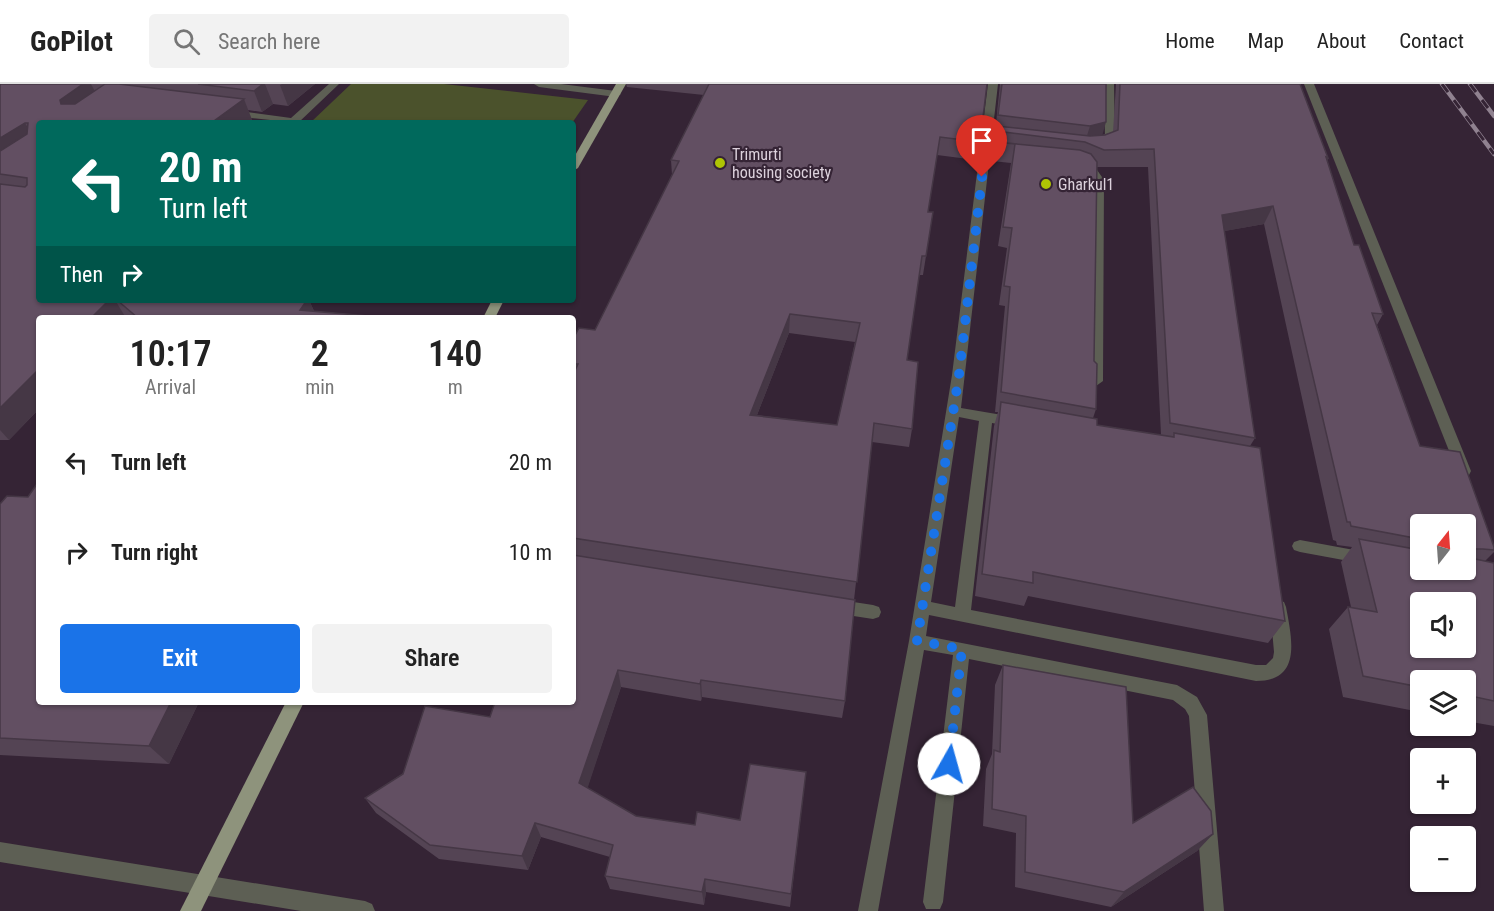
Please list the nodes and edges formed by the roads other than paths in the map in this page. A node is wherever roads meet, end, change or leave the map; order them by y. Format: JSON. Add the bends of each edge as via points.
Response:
{"nodes":[{"id":1,"x":334,"y":84,"type":"edge"},
{"id":2,"x":539,"y":84,"type":"edge"},
{"id":3,"x":993,"y":84,"type":"edge"},
{"id":4,"x":1109,"y":84,"type":"edge"},
{"id":5,"x":1309,"y":84,"type":"edge"},
{"id":6,"x":618,"y":89,"type":"edge"},
{"id":7,"x":222,"y":111,"type":"edge"},
{"id":8,"x":279,"y":120,"type":"edge"},
{"id":9,"x":294,"y":120,"type":"edge"},
{"id":10,"x":1092,"y":148,"type":"edge"},
{"id":11,"x":576,"y":163,"type":"edge"},
{"id":12,"x":1076,"y":164,"type":"edge"},
{"id":13,"x":1096,"y":381,"type":"edge"},
{"id":14,"x":952,"y":411,"type":"junction"},
{"id":15,"x":986,"y":417,"type":"junction"},
{"id":16,"x":1032,"y":425,"type":"edge"},
{"id":17,"x":1468,"y":483,"type":"edge"},
{"id":18,"x":1300,"y":546,"type":"dead end"},
{"id":19,"x":1377,"y":560,"type":"edge"},
{"id":20,"x":1275,"y":588,"type":"edge"},
{"id":21,"x":816,"y":603,"type":"edge"},
{"id":22,"x":922,"y":607,"type":"junction"},
{"id":23,"x":873,"y":612,"type":"dead end"},
{"id":24,"x":962,"y":614,"type":"junction"},
{"id":25,"x":917,"y":641,"type":"junction"},
{"id":26,"x":962,"y":649,"type":"junction"},
{"id":27,"x":294,"y":705,"type":"edge"},
{"id":28,"x":0,"y":852,"type":"edge"},
{"id":29,"x":204,"y":884,"type":"junction"},
{"id":30,"x":933,"y":902,"type":"dead end"},
{"id":31,"x":190,"y":911,"type":"edge"},
{"id":32,"x":365,"y":911,"type":"edge"},
{"id":33,"x":868,"y":911,"type":"edge"},
{"id":34,"x":1214,"y":911,"type":"edge"}],
"edges":[{"from":1,"to":9,"type":"street"},
{"from":2,"to":6,"type":"street"},
{"from":3,"to":14,"type":"street","via":[[990,155]]},
{"from":4,"to":10,"type":"street","via":[[1110,138],[1108,144]]},
{"from":5,"to":17,"type":"street"},
{"from":6,"to":11,"type":"main road"},
{"from":7,"to":8,"type":"street"},
{"from":12,"to":13,"type":"street","via":[[1091,169],[1099,180]]},
{"from":14,"to":15,"type":"street"},
{"from":14,"to":22,"type":"street"},
{"from":15,"to":16,"type":"street"},
{"from":15,"to":24,"type":"street"},
{"from":18,"to":19,"type":"street"},
{"from":20,"to":24,"type":"street","via":[[1284,646],[1281,662],[1270,673]]},
{"from":21,"to":23,"type":"street"},
{"from":22,"to":24,"type":"street"},
{"from":22,"to":25,"type":"street"},
{"from":25,"to":26,"type":"street"},
{"from":25,"to":33,"type":"street"},
{"from":26,"to":30,"type":"street"},
{"from":26,"to":34,"type":"street","via":[[1177,693],[1191,703],[1198,715]]},
{"from":27,"to":29,"type":"main road"},
{"from":28,"to":29,"type":"street"},
{"from":29,"to":31,"type":"main road"},
{"from":29,"to":32,"type":"street"}]}
